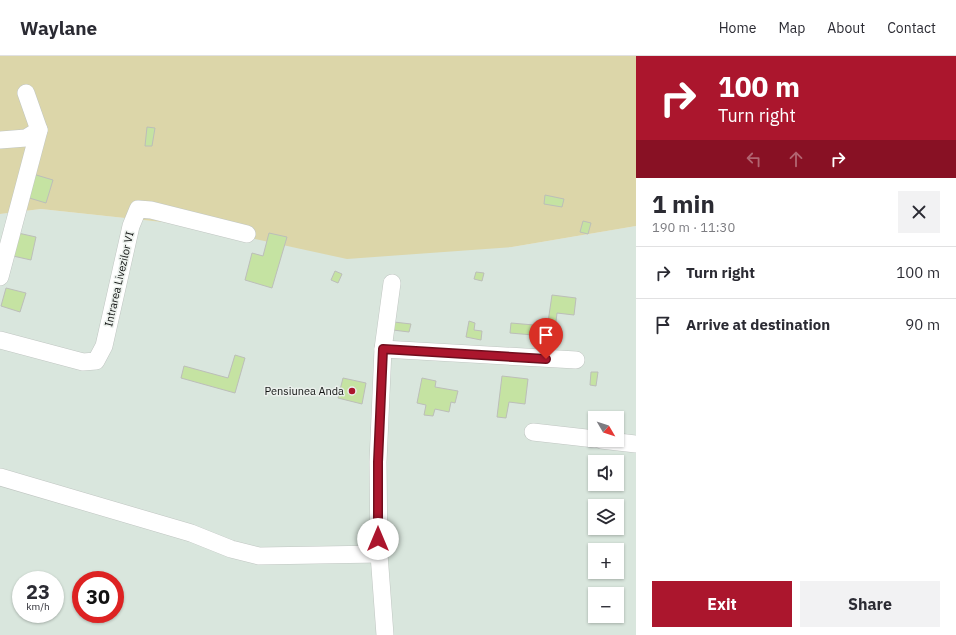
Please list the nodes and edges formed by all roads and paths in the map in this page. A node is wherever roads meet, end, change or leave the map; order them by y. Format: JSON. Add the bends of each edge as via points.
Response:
{"nodes":[{"id":1,"x":26,"y":93,"type":"dead end"},
{"id":2,"x":39,"y":130,"type":"junction"},
{"id":3,"x":0,"y":140,"type":"edge"},
{"id":4,"x":247,"y":234,"type":"dead end"},
{"id":5,"x":4,"y":248,"type":"edge"},
{"id":6,"x":0,"y":277,"type":"edge"},
{"id":7,"x":392,"y":283,"type":"dead end"},
{"id":8,"x":0,"y":340,"type":"edge"},
{"id":9,"x":383,"y":349,"type":"junction"},
{"id":10,"x":576,"y":360,"type":"dead end"},
{"id":11,"x":533,"y":432,"type":"dead end"},
{"id":12,"x":588,"y":438,"type":"edge"},
{"id":13,"x":624,"y":443,"type":"edge"},
{"id":14,"x":636,"y":444,"type":"edge"},
{"id":15,"x":0,"y":477,"type":"edge"},
{"id":16,"x":379,"y":554,"type":"junction"},
{"id":17,"x":385,"y":635,"type":"edge"}],
"edges":[{"from":1,"to":2,"type":"street"},
{"from":2,"to":3,"type":"street","via":[[26,138]]},
{"from":2,"to":5,"type":"street"},
{"from":4,"to":8,"type":"street","name":"Intrarea Livezilor VI","via":[[138,209],[131,226],[104,346],[96,361],[83,362]]},
{"from":5,"to":6,"type":"street"},
{"from":7,"to":9,"type":"street"},
{"from":9,"to":10,"type":"street"},
{"from":9,"to":16,"type":"street","via":[[378,462]]},
{"from":11,"to":12,"type":"street"},
{"from":13,"to":14,"type":"street"},
{"from":15,"to":16,"type":"street","via":[[191,534],[231,550],[258,556]]},
{"from":16,"to":17,"type":"street"}]}
